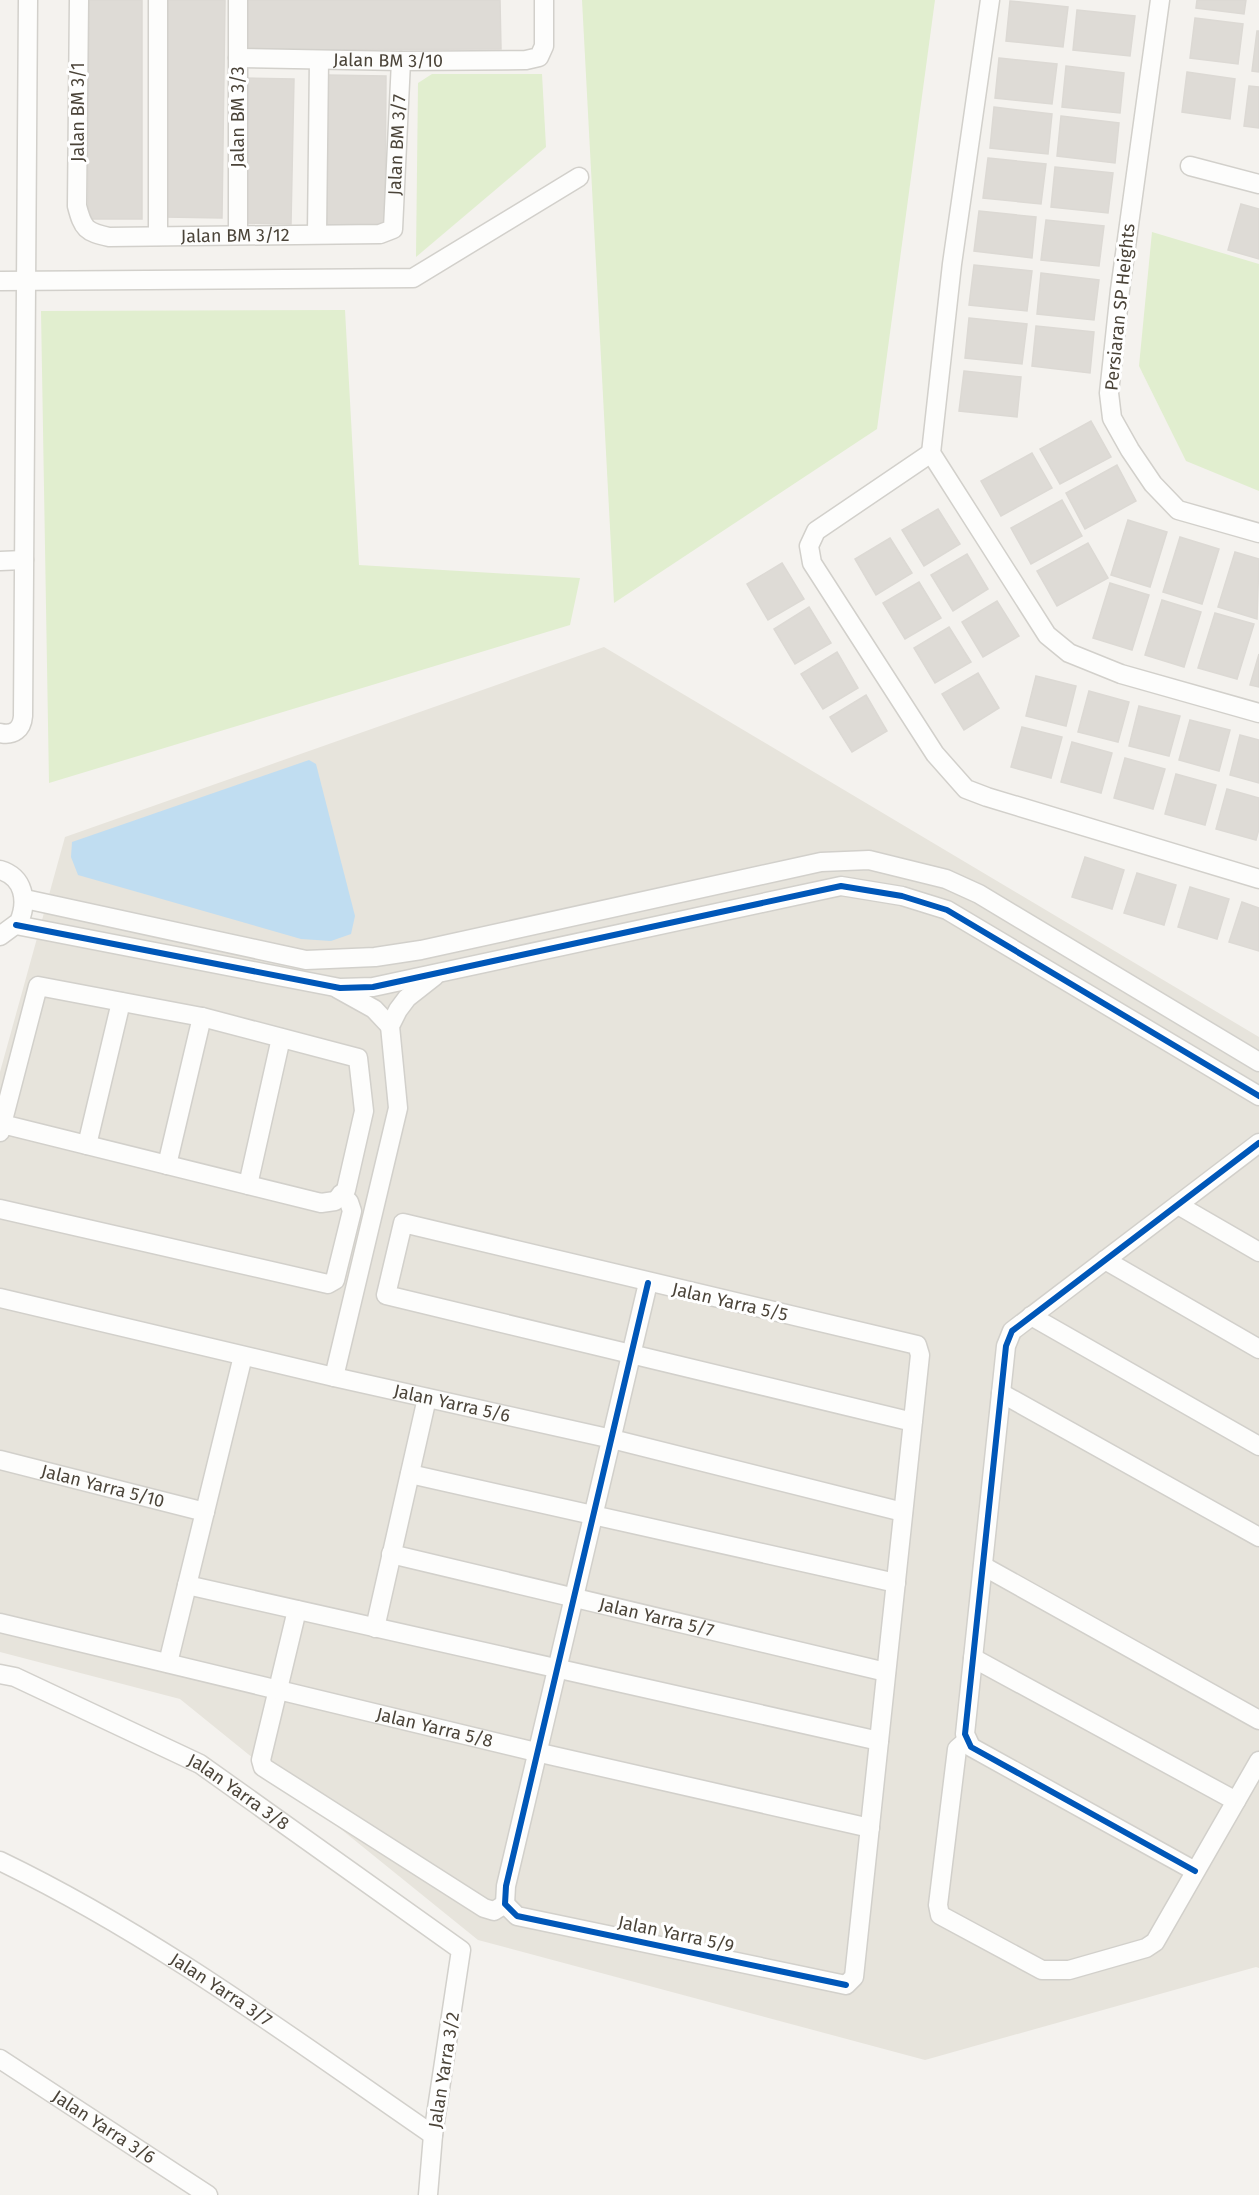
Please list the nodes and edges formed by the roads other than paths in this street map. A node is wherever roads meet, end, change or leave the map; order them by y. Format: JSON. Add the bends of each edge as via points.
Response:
{"nodes":[{"id":1,"x":28,"y":0,"type":"edge"},
{"id":2,"x":79,"y":0,"type":"edge"},
{"id":3,"x":159,"y":0,"type":"edge"},
{"id":4,"x":238,"y":0,"type":"edge"},
{"id":5,"x":544,"y":0,"type":"edge"},
{"id":6,"x":990,"y":0,"type":"edge"},
{"id":7,"x":1160,"y":0,"type":"edge"},
{"id":8,"x":238,"y":58,"type":"junction"},
{"id":9,"x":319,"y":60,"type":"junction"},
{"id":10,"x":401,"y":61,"type":"junction"},
{"id":11,"x":1190,"y":166,"type":"dead end"},
{"id":12,"x":579,"y":177,"type":"dead end"},
{"id":13,"x":1259,"y":184,"type":"edge"},
{"id":14,"x":82,"y":224,"type":"joint"},
{"id":15,"x":393,"y":229,"type":"joint"},
{"id":16,"x":317,"y":233,"type":"junction"},
{"id":17,"x":238,"y":234,"type":"junction"},
{"id":18,"x":159,"y":236,"type":"junction"},
{"id":19,"x":0,"y":281,"type":"edge"},
{"id":20,"x":28,"y":281,"type":"junction"},
{"id":21,"x":930,"y":453,"type":"junction"},
{"id":22,"x":1259,"y":534,"type":"edge"},
{"id":23,"x":24,"y":560,"type":"junction"},
{"id":24,"x":0,"y":561,"type":"edge"},
{"id":25,"x":1259,"y":713,"type":"edge"},
{"id":26,"x":0,"y":733,"type":"edge"},
{"id":27,"x":0,"y":870,"type":"edge"},
{"id":28,"x":1259,"y":879,"type":"edge"},
{"id":29,"x":25,"y":899,"type":"junction"},
{"id":30,"x":16,"y":925,"type":"junction"},
{"id":31,"x":0,"y":936,"type":"edge"},
{"id":32,"x":439,"y":974,"type":"junction"},
{"id":33,"x":333,"y":987,"type":"junction"},
{"id":34,"x":121,"y":1002,"type":"junction"},
{"id":35,"x":202,"y":1017,"type":"junction"},
{"id":36,"x":390,"y":1026,"type":"junction"},
{"id":37,"x":281,"y":1038,"type":"junction"},
{"id":38,"x":1259,"y":1062,"type":"edge"},
{"id":39,"x":1259,"y":1096,"type":"edge"},
{"id":40,"x":1,"y":1128,"type":"edge"},
{"id":41,"x":87,"y":1145,"type":"junction"},
{"id":42,"x":1256,"y":1149,"type":"edge"},
{"id":43,"x":167,"y":1165,"type":"junction"},
{"id":44,"x":248,"y":1185,"type":"junction"},
{"id":45,"x":341,"y":1194,"type":"junction"},
{"id":46,"x":1178,"y":1205,"type":"junction"},
{"id":47,"x":0,"y":1209,"type":"edge"},
{"id":48,"x":1259,"y":1252,"type":"edge"},
{"id":49,"x":1105,"y":1260,"type":"junction"},
{"id":50,"x":648,"y":1283,"type":"junction"},
{"id":51,"x":0,"y":1298,"type":"edge"},
{"id":52,"x":1031,"y":1316,"type":"junction"},
{"id":53,"x":1259,"y":1349,"type":"edge"},
{"id":54,"x":632,"y":1354,"type":"junction"},
{"id":55,"x":243,"y":1356,"type":"junction"},
{"id":56,"x":334,"y":1377,"type":"junction"},
{"id":57,"x":1001,"y":1393,"type":"junction"},
{"id":58,"x":427,"y":1398,"type":"junction"},
{"id":59,"x":913,"y":1422,"type":"junction"},
{"id":60,"x":612,"y":1439,"type":"junction"},
{"id":61,"x":1259,"y":1446,"type":"edge"},
{"id":62,"x":0,"y":1460,"type":"edge"},
{"id":63,"x":410,"y":1474,"type":"junction"},
{"id":64,"x":205,"y":1512,"type":"junction"},
{"id":65,"x":903,"y":1512,"type":"junction"},
{"id":66,"x":593,"y":1515,"type":"junction"},
{"id":67,"x":1259,"y":1537,"type":"edge"},
{"id":68,"x":392,"y":1554,"type":"junction"},
{"id":69,"x":982,"y":1566,"type":"junction"},
{"id":70,"x":896,"y":1583,"type":"junction"},
{"id":71,"x":188,"y":1585,"type":"junction"},
{"id":72,"x":573,"y":1599,"type":"junction"},
{"id":73,"x":297,"y":1610,"type":"junction"},
{"id":74,"x":0,"y":1623,"type":"edge"},
{"id":75,"x":375,"y":1628,"type":"junction"},
{"id":76,"x":973,"y":1658,"type":"junction"},
{"id":77,"x":168,"y":1663,"type":"junction"},
{"id":78,"x":556,"y":1670,"type":"junction"},
{"id":79,"x":886,"y":1672,"type":"junction"},
{"id":80,"x":0,"y":1674,"type":"edge"},
{"id":81,"x":278,"y":1690,"type":"junction"},
{"id":82,"x":1259,"y":1720,"type":"edge"},
{"id":83,"x":966,"y":1741,"type":"junction"},
{"id":84,"x":879,"y":1742,"type":"junction"},
{"id":85,"x":536,"y":1752,"type":"junction"},
{"id":86,"x":1259,"y":1761,"type":"edge"},
{"id":87,"x":1236,"y":1801,"type":"junction"},
{"id":88,"x":870,"y":1828,"type":"junction"},
{"id":89,"x":0,"y":1861,"type":"edge"},
{"id":90,"x":1195,"y":1871,"type":"junction"},
{"id":91,"x":505,"y":1904,"type":"junction"},
{"id":92,"x":457,"y":1946,"type":"joint"},
{"id":93,"x":0,"y":2059,"type":"edge"},
{"id":94,"x":433,"y":2135,"type":"junction"},
{"id":95,"x":208,"y":2195,"type":"edge"},
{"id":96,"x":428,"y":2195,"type":"edge"}],
"edges":[{"from":1,"to":20,"type":"street"},
{"from":2,"to":14,"type":"street","name":"Jalan BM 3/1","via":[[77,206]]},
{"from":3,"to":18,"type":"street"},
{"from":4,"to":8,"type":"street","name":"Jalan BM 3/3"},
{"from":5,"to":10,"type":"street","name":"Jalan BM 3/10","via":[[544,46],[539,57]]},
{"from":6,"to":21,"type":"street","via":[[952,264]]},
{"from":7,"to":22,"type":"street","name":"Persiaran SP Heights","via":[[1120,290],[1109,393],[1112,418],[1153,484],[1178,510]]},
{"from":8,"to":9,"type":"street","name":"Jalan BM 3/10"},
{"from":8,"to":17,"type":"street","name":"Jalan BM 3/3"},
{"from":9,"to":10,"type":"street","name":"Jalan BM 3/10"},
{"from":9,"to":16,"type":"street"},
{"from":10,"to":15,"type":"street","name":"Jalan BM 3/7"},
{"from":11,"to":13,"type":"street"},
{"from":12,"to":20,"type":"street","via":[[412,278]]},
{"from":14,"to":18,"type":"street","name":"Jalan BM 3/12","via":[[90,233],[109,237]]},
{"from":15,"to":16,"type":"street","name":"Jalan BM 3/12","via":[[380,234]]},
{"from":16,"to":17,"type":"street","name":"Jalan BM 3/12"},
{"from":17,"to":18,"type":"street","name":"Jalan BM 3/12"},
{"from":19,"to":20,"type":"street"},
{"from":20,"to":23,"type":"street"},
{"from":21,"to":25,"type":"street","via":[[1047,635],[1069,653],[1120,674]]},
{"from":21,"to":28,"type":"street","via":[[816,531],[809,546],[812,563],[936,754],[966,789]]},
{"from":23,"to":24,"type":"street"},
{"from":23,"to":26,"type":"street","via":[[22,724],[10,734]]},
{"from":27,"to":29,"type":"street","via":[[15,878]]},
{"from":29,"to":30,"type":"street"},
{"from":29,"to":38,"type":"street","via":[[306,960],[375,957],[821,862],[869,860],[946,879],[979,894]]},
{"from":30,"to":31,"type":"street"},
{"from":30,"to":33,"type":"street"},
{"from":32,"to":33,"type":"street","via":[[373,987]]},
{"from":32,"to":36,"type":"street","via":[[407,998]]},
{"from":32,"to":39,"type":"street","via":[[841,886],[902,896],[947,910]]},
{"from":33,"to":36,"type":"street","via":[[374,1009]]},
{"from":34,"to":35,"type":"street"},
{"from":34,"to":40,"type":"street","via":[[38,986]]},
{"from":34,"to":41,"type":"street"},
{"from":35,"to":37,"type":"street"},
{"from":35,"to":43,"type":"street"},
{"from":36,"to":56,"type":"street","via":[[398,1108]]},
{"from":37,"to":44,"type":"street"},
{"from":37,"to":45,"type":"street","via":[[358,1058],[364,1111],[346,1190]]},
{"from":40,"to":41,"type":"street"},
{"from":41,"to":43,"type":"street"},
{"from":42,"to":46,"type":"street"},
{"from":43,"to":44,"type":"street"},
{"from":44,"to":45,"type":"street","via":[[321,1203],[335,1201]]},
{"from":45,"to":47,"type":"street","via":[[352,1211],[335,1280],[328,1284]]},
{"from":46,"to":48,"type":"street"},
{"from":46,"to":49,"type":"street"},
{"from":49,"to":52,"type":"street"},
{"from":49,"to":53,"type":"street"},
{"from":50,"to":54,"type":"street"},
{"from":50,"to":54,"type":"street","name":"Jalan Yarra 5/5","via":[[404,1223],[386,1295]]},
{"from":50,"to":59,"type":"street","name":"Jalan Yarra 5/5","via":[[917,1345],[920,1354]]},
{"from":51,"to":55,"type":"street","name":"Jalan Yarra 5/6"},
{"from":52,"to":57,"type":"street","via":[[1009,1338]]},
{"from":52,"to":61,"type":"street"},
{"from":54,"to":59,"type":"street"},
{"from":54,"to":60,"type":"street"},
{"from":55,"to":56,"type":"street","name":"Jalan Yarra 5/6"},
{"from":55,"to":64,"type":"street"},
{"from":56,"to":58,"type":"street","name":"Jalan Yarra 5/6"},
{"from":57,"to":67,"type":"street"},
{"from":57,"to":69,"type":"street"},
{"from":58,"to":60,"type":"street","name":"Jalan Yarra 5/6"},
{"from":58,"to":63,"type":"street"},
{"from":59,"to":65,"type":"street"},
{"from":60,"to":65,"type":"street","name":"Jalan Yarra 5/6"},
{"from":60,"to":66,"type":"street"},
{"from":62,"to":64,"type":"street","name":"Jalan Yarra 5/10"},
{"from":63,"to":66,"type":"street"},
{"from":63,"to":68,"type":"street"},
{"from":64,"to":71,"type":"street"},
{"from":65,"to":70,"type":"street"},
{"from":66,"to":70,"type":"street"},
{"from":66,"to":72,"type":"street"},
{"from":68,"to":72,"type":"street","name":"Jalan Yarra 5/7"},
{"from":68,"to":75,"type":"street"},
{"from":69,"to":76,"type":"street"},
{"from":69,"to":82,"type":"street"},
{"from":70,"to":79,"type":"street"},
{"from":71,"to":73,"type":"street"},
{"from":71,"to":77,"type":"street"},
{"from":72,"to":78,"type":"street"},
{"from":72,"to":79,"type":"street","name":"Jalan Yarra 5/7"},
{"from":73,"to":75,"type":"street"},
{"from":73,"to":81,"type":"street"},
{"from":74,"to":77,"type":"street","name":"Jalan Yarra 5/8"},
{"from":75,"to":78,"type":"street"},
{"from":76,"to":83,"type":"street"},
{"from":76,"to":87,"type":"street"},
{"from":77,"to":81,"type":"street","name":"Jalan Yarra 5/8"},
{"from":78,"to":84,"type":"street"},
{"from":78,"to":85,"type":"street"},
{"from":79,"to":84,"type":"street"},
{"from":80,"to":92,"type":"street","name":"Jalan Yarra 3/8","via":[[15,1677],[200,1764]]},
{"from":81,"to":85,"type":"street","name":"Jalan Yarra 5/8"},
{"from":81,"to":91,"type":"street","via":[[262,1767],[484,1908],[494,1911]]},
{"from":83,"to":90,"type":"street"},
{"from":83,"to":90,"type":"street","via":[[957,1749],[938,1905],[940,1915],[1042,1970],[1069,1970],[1155,1942]]},
{"from":84,"to":88,"type":"street"},
{"from":85,"to":88,"type":"street","name":"Jalan Yarra 5/8"},
{"from":85,"to":91,"type":"street"},
{"from":86,"to":87,"type":"street"},
{"from":87,"to":90,"type":"street"},
{"from":88,"to":91,"type":"street","name":"Jalan Yarra 5/9","via":[[854,1977],[846,1984],[518,1916]]},
{"from":89,"to":94,"type":"street","name":"Jalan Yarra 3/7","via":[[56,1888],[162,1950]]},
{"from":92,"to":94,"type":"street","name":"Jalan Yarra 3/2","via":[[462,1956]]},
{"from":93,"to":95,"type":"street","name":"Jalan Yarra 3/6"},
{"from":94,"to":96,"type":"street","name":"Jalan Yarra 3/2"}]}
